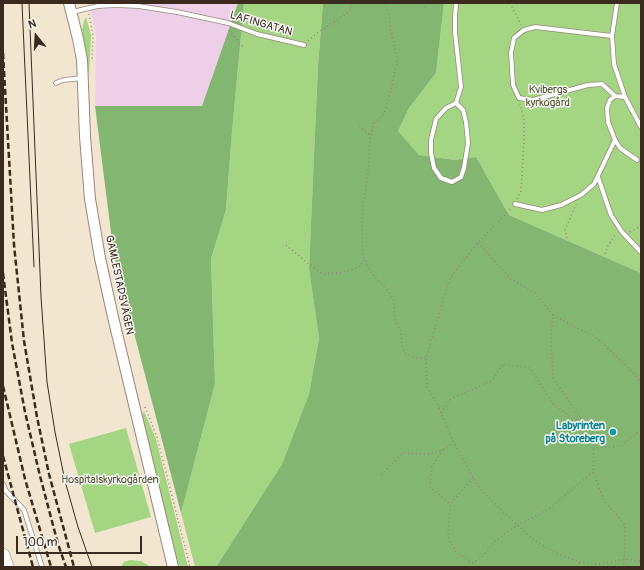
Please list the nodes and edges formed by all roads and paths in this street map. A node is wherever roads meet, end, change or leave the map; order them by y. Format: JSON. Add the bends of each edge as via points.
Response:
{"nodes":[{"id":1,"x":351,"y":3,"type":"edge"},
{"id":2,"x":383,"y":3,"type":"edge"},
{"id":3,"x":423,"y":3,"type":"edge"},
{"id":4,"x":456,"y":3,"type":"edge"},
{"id":5,"x":510,"y":3,"type":"edge"},
{"id":6,"x":617,"y":3,"type":"edge"},
{"id":7,"x":117,"y":4,"type":"edge"},
{"id":8,"x":71,"y":8,"type":"edge"},
{"id":9,"x":88,"y":8,"type":"junction"},
{"id":10,"x":425,"y":10,"type":"dead end"},
{"id":11,"x":222,"y":23,"type":"junction"},
{"id":12,"x":524,"y":30,"type":"junction"},
{"id":13,"x":612,"y":36,"type":"junction"},
{"id":14,"x":304,"y":45,"type":"joint"},
{"id":15,"x":244,"y":48,"type":"dead end"},
{"id":16,"x":92,"y":62,"type":"dead end"},
{"id":17,"x":83,"y":78,"type":"junction"},
{"id":18,"x":56,"y":83,"type":"dead end"},
{"id":19,"x":615,"y":96,"type":"junction"},
{"id":20,"x":625,"y":97,"type":"junction"},
{"id":21,"x":519,"y":98,"type":"junction"},
{"id":22,"x":456,"y":103,"type":"junction"},
{"id":23,"x":359,"y":126,"type":"dead end"},
{"id":24,"x":641,"y":127,"type":"edge"},
{"id":25,"x":371,"y":136,"type":"junction"},
{"id":26,"x":615,"y":140,"type":"junction"},
{"id":27,"x":637,"y":160,"type":"dead end"},
{"id":28,"x":598,"y":176,"type":"junction"},
{"id":29,"x":577,"y":197,"type":"junction"},
{"id":30,"x":515,"y":204,"type":"junction"},
{"id":31,"x":641,"y":226,"type":"edge"},
{"id":32,"x":620,"y":229,"type":"junction"},
{"id":33,"x":624,"y":235,"type":"junction"},
{"id":34,"x":567,"y":238,"type":"dead end"},
{"id":35,"x":478,"y":242,"type":"junction"},
{"id":36,"x":286,"y":245,"type":"dead end"},
{"id":37,"x":641,"y":252,"type":"edge"},
{"id":38,"x":605,"y":254,"type":"dead end"},
{"id":39,"x":365,"y":259,"type":"junction"},
{"id":40,"x":553,"y":315,"type":"junction"},
{"id":41,"x":426,"y":358,"type":"junction"},
{"id":42,"x":641,"y":382,"type":"edge"},
{"id":43,"x":144,"y":406,"type":"dead end"},
{"id":44,"x":441,"y":413,"type":"junction"},
{"id":45,"x":583,"y":420,"type":"junction"},
{"id":46,"x":641,"y":430,"type":"edge"},
{"id":47,"x":454,"y":443,"type":"junction"},
{"id":48,"x":593,"y":448,"type":"junction"},
{"id":49,"x":444,"y":449,"type":"junction"},
{"id":50,"x":593,"y":472,"type":"junction"},
{"id":51,"x":381,"y":475,"type":"dead end"},
{"id":52,"x":473,"y":478,"type":"junction"},
{"id":53,"x":3,"y":484,"type":"edge"},
{"id":54,"x":450,"y":504,"type":"junction"},
{"id":55,"x":517,"y":525,"type":"junction"},
{"id":56,"x":3,"y":555,"type":"edge"},
{"id":57,"x":625,"y":560,"type":"junction"},
{"id":58,"x":641,"y":561,"type":"edge"},
{"id":59,"x":580,"y":562,"type":"junction"},
{"id":60,"x":473,"y":563,"type":"junction"},
{"id":61,"x":7,"y":567,"type":"edge"},
{"id":62,"x":42,"y":567,"type":"edge"},
{"id":63,"x":174,"y":567,"type":"edge"},
{"id":64,"x":190,"y":567,"type":"edge"},
{"id":65,"x":471,"y":567,"type":"edge"},
{"id":66,"x":577,"y":567,"type":"edge"},
{"id":67,"x":624,"y":567,"type":"edge"}],
"edges":[{"from":1,"to":14,"type":"path","via":[[350,11]]},
{"from":2,"to":25,"type":"path","via":[[390,19],[397,65],[384,114],[374,123]]},
{"from":3,"to":10,"type":"path"},
{"from":4,"to":22,"type":"lane","via":[[454,18],[461,87]]},
{"from":5,"to":12,"type":"path"},
{"from":6,"to":13,"type":"lane"},
{"from":7,"to":9,"type":"lane","name":"LAFINGATAN"},
{"from":7,"to":11,"type":"lane","name":"LAFINGATAN","via":[[177,12]]},
{"from":8,"to":9,"type":"lane","name":"LAFINGATAN"},
{"from":8,"to":17,"type":"street","name":"GAMLESTADSVÄGEN","via":[[82,60]]},
{"from":9,"to":16,"type":"path","via":[[93,35]]},
{"from":11,"to":14,"type":"lane","name":"LAFINGATAN"},
{"from":11,"to":15,"type":"path"},
{"from":12,"to":13,"type":"lane","via":[[535,27]]},
{"from":12,"to":21,"type":"lane","via":[[514,38],[511,52],[513,85]]},
{"from":13,"to":20,"type":"lane","via":[[614,64]]},
{"from":17,"to":18,"type":"lane"},
{"from":17,"to":63,"type":"street","name":"GAMLESTADSVÄGEN","via":[[90,199],[100,258]]},
{"from":19,"to":20,"type":"lane"},
{"from":19,"to":21,"type":"lane","via":[[602,84],[533,100]]},
{"from":19,"to":26,"type":"lane","via":[[607,108],[608,122]]},
{"from":20,"to":24,"type":"lane"},
{"from":21,"to":30,"type":"path","via":[[524,120],[524,141],[521,191]]},
{"from":22,"to":22,"type":"lane","via":[[446,108],[436,119],[431,140],[434,168],[441,178],[452,182],[461,177],[468,143],[463,110]]},
{"from":23,"to":25,"type":"path"},
{"from":25,"to":39,"type":"path","via":[[363,206],[362,244]]},
{"from":26,"to":27,"type":"lane","via":[[620,148]]},
{"from":26,"to":28,"type":"lane"},
{"from":28,"to":29,"type":"lane","via":[[594,184]]},
{"from":28,"to":32,"type":"lane","via":[[611,215]]},
{"from":29,"to":30,"type":"lane","via":[[542,210]]},
{"from":29,"to":34,"type":"path","via":[[577,204],[565,230]]},
{"from":30,"to":35,"type":"path"},
{"from":31,"to":33,"type":"path"},
{"from":32,"to":33,"type":"lane"},
{"from":32,"to":38,"type":"path"},
{"from":33,"to":37,"type":"lane"},
{"from":35,"to":40,"type":"path","via":[[511,279],[535,293]]},
{"from":35,"to":41,"type":"path","via":[[453,274],[447,286]]},
{"from":36,"to":39,"type":"path","via":[[323,274],[344,272],[359,267]]},
{"from":39,"to":41,"type":"path","via":[[371,272],[394,301],[395,319],[405,353],[415,358]]},
{"from":40,"to":42,"type":"path","via":[[598,339]]},
{"from":40,"to":45,"type":"path","via":[[553,378]]},
{"from":41,"to":44,"type":"path","via":[[427,387]]},
{"from":43,"to":64,"type":"path","via":[[157,437]]},
{"from":44,"to":45,"type":"path","via":[[451,399],[493,380],[503,364],[530,368],[552,403],[572,418]]},
{"from":44,"to":47,"type":"path"},
{"from":45,"to":48,"type":"path","via":[[594,437]]},
{"from":46,"to":48,"type":"path","via":[[620,446]]},
{"from":47,"to":49,"type":"path"},
{"from":47,"to":52,"type":"path"},
{"from":48,"to":50,"type":"path"},
{"from":49,"to":51,"type":"path","via":[[426,454],[403,453]]},
{"from":49,"to":54,"type":"path","via":[[432,466],[430,487]]},
{"from":50,"to":55,"type":"path","via":[[551,507]]},
{"from":50,"to":57,"type":"path","via":[[604,500],[625,525]]},
{"from":52,"to":54,"type":"path"},
{"from":52,"to":55,"type":"path"},
{"from":53,"to":62,"type":"lane","via":[[6,491],[24,510]]},
{"from":54,"to":60,"type":"path","via":[[448,537],[456,552]]},
{"from":55,"to":59,"type":"path","via":[[535,541],[558,554]]},
{"from":55,"to":60,"type":"path","via":[[494,542]]},
{"from":56,"to":61,"type":"highway"},
{"from":57,"to":58,"type":"path"},
{"from":57,"to":59,"type":"path","via":[[600,564]]},
{"from":57,"to":67,"type":"path"},
{"from":59,"to":66,"type":"path"},
{"from":60,"to":65,"type":"path"}]}
